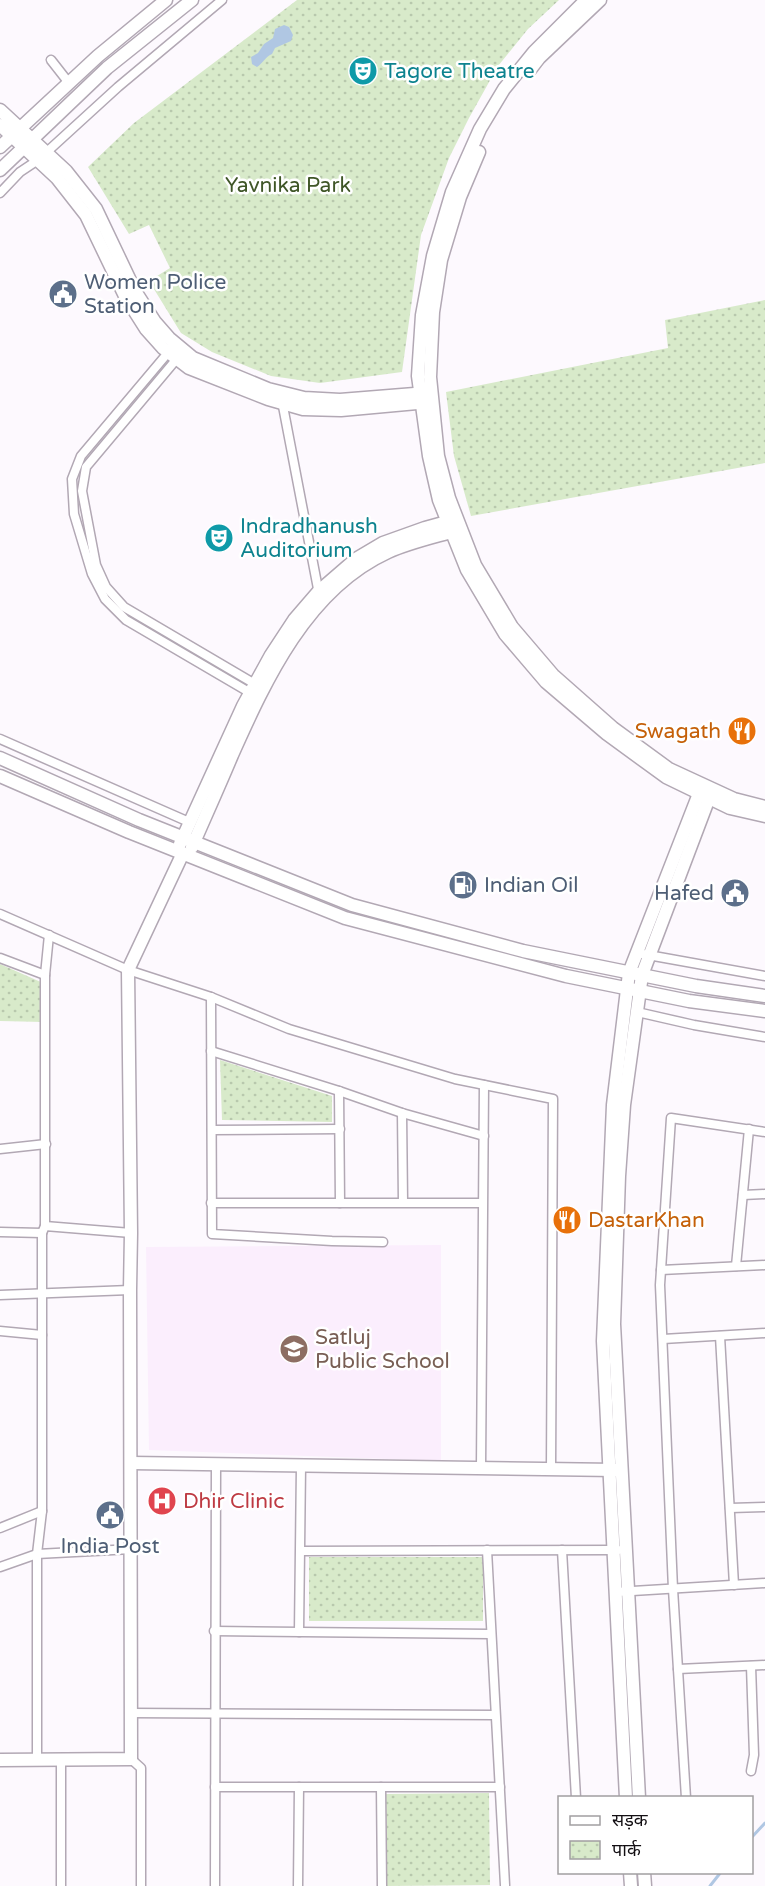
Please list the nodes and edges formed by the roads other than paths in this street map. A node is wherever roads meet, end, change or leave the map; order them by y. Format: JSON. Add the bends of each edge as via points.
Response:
{"nodes":[{"id":1,"x":166,"y":0,"type":"edge"},
{"id":2,"x":192,"y":0,"type":"edge"},
{"id":3,"x":222,"y":0,"type":"edge"},
{"id":4,"x":586,"y":0,"type":"edge"},
{"id":5,"x":600,"y":0,"type":"edge"},
{"id":6,"x":51,"y":60,"type":"dead end"},
{"id":7,"x":69,"y":83,"type":"junction"},
{"id":8,"x":0,"y":110,"type":"edge"},
{"id":9,"x":0,"y":125,"type":"edge"},
{"id":10,"x":16,"y":132,"type":"junction"},
{"id":11,"x":27,"y":143,"type":"junction"},
{"id":12,"x":0,"y":147,"type":"edge"},
{"id":13,"x":42,"y":157,"type":"junction"},
{"id":14,"x":0,"y":170,"type":"edge"},
{"id":15,"x":0,"y":193,"type":"edge"},
{"id":16,"x":176,"y":351,"type":"junction"},
{"id":17,"x":281,"y":398,"type":"junction"},
{"id":18,"x":427,"y":398,"type":"junction"},
{"id":19,"x":455,"y":526,"type":"junction"},
{"id":20,"x":319,"y":591,"type":"junction"},
{"id":21,"x":319,"y":605,"type":"junction"},
{"id":22,"x":257,"y":691,"type":"junction"},
{"id":23,"x":0,"y":739,"type":"edge"},
{"id":24,"x":0,"y":758,"type":"edge"},
{"id":25,"x":0,"y":776,"type":"edge"},
{"id":26,"x":706,"y":792,"type":"junction"},
{"id":27,"x":765,"y":807,"type":"edge"},
{"id":28,"x":765,"y":816,"type":"edge"},
{"id":29,"x":189,"y":822,"type":"junction"},
{"id":30,"x":189,"y":840,"type":"junction"},
{"id":31,"x":183,"y":853,"type":"junction"},
{"id":32,"x":0,"y":915,"type":"edge"},
{"id":33,"x":49,"y":936,"type":"junction"},
{"id":34,"x":643,"y":955,"type":"junction"},
{"id":35,"x":0,"y":958,"type":"edge"},
{"id":36,"x":128,"y":970,"type":"junction"},
{"id":37,"x":629,"y":973,"type":"junction"},
{"id":38,"x":45,"y":975,"type":"junction"},
{"id":39,"x":642,"y":975,"type":"junction"},
{"id":40,"x":765,"y":976,"type":"edge"},
{"id":41,"x":627,"y":988,"type":"junction"},
{"id":42,"x":640,"y":991,"type":"junction"},
{"id":43,"x":765,"y":996,"type":"edge"},
{"id":44,"x":211,"y":997,"type":"junction"},
{"id":45,"x":765,"y":1011,"type":"edge"},
{"id":46,"x":637,"y":1012,"type":"junction"},
{"id":47,"x":765,"y":1037,"type":"edge"},
{"id":48,"x":211,"y":1051,"type":"junction"},
{"id":49,"x":484,"y":1085,"type":"junction"},
{"id":50,"x":339,"y":1091,"type":"junction"},
{"id":51,"x":402,"y":1113,"type":"junction"},
{"id":52,"x":340,"y":1129,"type":"junction"},
{"id":53,"x":750,"y":1129,"type":"junction"},
{"id":54,"x":212,"y":1130,"type":"junction"},
{"id":55,"x":765,"y":1132,"type":"edge"},
{"id":56,"x":484,"y":1136,"type":"junction"},
{"id":57,"x":46,"y":1144,"type":"junction"},
{"id":58,"x":0,"y":1149,"type":"edge"},
{"id":59,"x":765,"y":1194,"type":"edge"},
{"id":60,"x":743,"y":1195,"type":"junction"},
{"id":61,"x":212,"y":1203,"type":"junction"},
{"id":62,"x":340,"y":1203,"type":"junction"},
{"id":63,"x":403,"y":1203,"type":"junction"},
{"id":64,"x":483,"y":1203,"type":"junction"},
{"id":65,"x":44,"y":1230,"type":"junction"},
{"id":66,"x":0,"y":1232,"type":"edge"},
{"id":67,"x":131,"y":1233,"type":"junction"},
{"id":68,"x":383,"y":1242,"type":"dead end"},
{"id":69,"x":765,"y":1265,"type":"edge"},
{"id":70,"x":736,"y":1266,"type":"junction"},
{"id":71,"x":661,"y":1270,"type":"junction"},
{"id":72,"x":130,"y":1290,"type":"junction"},
{"id":73,"x":42,"y":1293,"type":"junction"},
{"id":74,"x":0,"y":1294,"type":"edge"},
{"id":75,"x":0,"y":1331,"type":"edge"},
{"id":76,"x":765,"y":1334,"type":"edge"},
{"id":77,"x":42,"y":1335,"type":"junction"},
{"id":78,"x":720,"y":1335,"type":"junction"},
{"id":79,"x":663,"y":1339,"type":"junction"},
{"id":80,"x":132,"y":1463,"type":"junction"},
{"id":81,"x":216,"y":1464,"type":"junction"},
{"id":82,"x":301,"y":1466,"type":"junction"},
{"id":83,"x":480,"y":1468,"type":"junction"},
{"id":84,"x":551,"y":1469,"type":"junction"},
{"id":85,"x":615,"y":1470,"type":"junction"},
{"id":86,"x":765,"y":1507,"type":"edge"},
{"id":87,"x":730,"y":1508,"type":"junction"},
{"id":88,"x":42,"y":1511,"type":"junction"},
{"id":89,"x":0,"y":1528,"type":"edge"},
{"id":90,"x":132,"y":1549,"type":"junction"},
{"id":91,"x":487,"y":1550,"type":"junction"},
{"id":92,"x":562,"y":1550,"type":"junction"},
{"id":93,"x":619,"y":1550,"type":"junction"},
{"id":94,"x":301,"y":1551,"type":"junction"},
{"id":95,"x":37,"y":1554,"type":"junction"},
{"id":96,"x":0,"y":1567,"type":"edge"},
{"id":97,"x":765,"y":1583,"type":"edge"},
{"id":98,"x":734,"y":1585,"type":"junction"},
{"id":99,"x":674,"y":1589,"type":"junction"},
{"id":100,"x":622,"y":1592,"type":"junction"},
{"id":101,"x":214,"y":1631,"type":"junction"},
{"id":102,"x":299,"y":1632,"type":"junction"},
{"id":103,"x":490,"y":1634,"type":"junction"},
{"id":104,"x":765,"y":1665,"type":"edge"},
{"id":105,"x":751,"y":1666,"type":"junction"},
{"id":106,"x":678,"y":1669,"type":"junction"},
{"id":107,"x":131,"y":1713,"type":"junction"},
{"id":108,"x":215,"y":1713,"type":"junction"},
{"id":109,"x":495,"y":1715,"type":"junction"},
{"id":110,"x":37,"y":1759,"type":"junction"},
{"id":111,"x":132,"y":1759,"type":"junction"},
{"id":112,"x":0,"y":1760,"type":"edge"},
{"id":113,"x":61,"y":1760,"type":"junction"},
{"id":114,"x":751,"y":1771,"type":"dead end"},
{"id":115,"x":215,"y":1786,"type":"junction"},
{"id":116,"x":299,"y":1787,"type":"junction"},
{"id":117,"x":381,"y":1787,"type":"junction"},
{"id":118,"x":500,"y":1787,"type":"junction"},
{"id":119,"x":576,"y":1796,"type":"edge"},
{"id":120,"x":627,"y":1796,"type":"edge"},
{"id":121,"x":639,"y":1796,"type":"edge"},
{"id":122,"x":686,"y":1796,"type":"edge"},
{"id":123,"x":505,"y":1885,"type":"edge"},
{"id":124,"x":61,"y":1886,"type":"edge"},
{"id":125,"x":141,"y":1886,"type":"edge"},
{"id":126,"x":215,"y":1886,"type":"edge"},
{"id":127,"x":298,"y":1886,"type":"edge"},
{"id":128,"x":382,"y":1886,"type":"edge"}],
"edges":[{"from":1,"to":7,"type":"street"},
{"from":2,"to":11,"type":"street","via":[[107,68]]},
{"from":3,"to":13,"type":"street"},
{"from":4,"to":18,"type":"street","via":[[534,52],[504,89],[480,129],[453,192],[433,256],[422,315],[418,376]]},
{"from":5,"to":18,"type":"street","via":[[539,58],[511,93],[486,135],[460,197],[441,261]]},
{"from":6,"to":7,"type":"street"},
{"from":7,"to":10,"type":"street"},
{"from":8,"to":10,"type":"street"},
{"from":9,"to":10,"type":"street"},
{"from":10,"to":11,"type":"street"},
{"from":10,"to":12,"type":"street"},
{"from":11,"to":13,"type":"street"},
{"from":11,"to":14,"type":"street"},
{"from":13,"to":15,"type":"street"},
{"from":13,"to":16,"type":"street","via":[[66,171],[96,209],[135,291]]},
{"from":16,"to":17,"type":"street"},
{"from":16,"to":22,"type":"street","via":[[81,456],[72,479],[74,514],[92,574],[105,599],[126,620]]},
{"from":17,"to":18,"type":"street"},
{"from":17,"to":20,"type":"street"},
{"from":18,"to":19,"type":"street","via":[[429,456],[439,500]]},
{"from":19,"to":20,"type":"street","via":[[383,543],[356,559]]},
{"from":19,"to":21,"type":"street","via":[[388,552],[362,567]]},
{"from":19,"to":26,"type":"street","via":[[512,627],[553,675],[613,728]]},
{"from":20,"to":21,"type":"street"},
{"from":20,"to":22,"type":"street","via":[[271,655]]},
{"from":21,"to":22,"type":"street"},
{"from":22,"to":29,"type":"street"},
{"from":22,"to":30,"type":"street"},
{"from":23,"to":29,"type":"street"},
{"from":24,"to":30,"type":"street"},
{"from":25,"to":31,"type":"street"},
{"from":26,"to":27,"type":"street"},
{"from":26,"to":28,"type":"street","via":[[730,808]]},
{"from":26,"to":34,"type":"street"},
{"from":29,"to":30,"type":"street"},
{"from":30,"to":31,"type":"street"},
{"from":30,"to":37,"type":"street","via":[[352,905],[523,951]]},
{"from":31,"to":36,"type":"street"},
{"from":31,"to":41,"type":"street","via":[[345,918],[566,976]]},
{"from":32,"to":33,"type":"street"},
{"from":33,"to":36,"type":"street"},
{"from":33,"to":38,"type":"street"},
{"from":34,"to":37,"type":"street"},
{"from":34,"to":39,"type":"street"},
{"from":34,"to":40,"type":"street"},
{"from":35,"to":38,"type":"street"},
{"from":36,"to":44,"type":"street"},
{"from":36,"to":67,"type":"street"},
{"from":37,"to":39,"type":"street"},
{"from":37,"to":41,"type":"street"},
{"from":38,"to":57,"type":"street"},
{"from":39,"to":42,"type":"street"},
{"from":39,"to":43,"type":"street"},
{"from":41,"to":42,"type":"street"},
{"from":41,"to":85,"type":"street","via":[[613,1105],[603,1341]]},
{"from":42,"to":45,"type":"street"},
{"from":42,"to":46,"type":"street"},
{"from":44,"to":48,"type":"street"},
{"from":44,"to":49,"type":"street","via":[[289,1029]]},
{"from":46,"to":47,"type":"street"},
{"from":46,"to":85,"type":"street","via":[[619,1176]]},
{"from":48,"to":50,"type":"street"},
{"from":48,"to":54,"type":"street"},
{"from":49,"to":56,"type":"street"},
{"from":49,"to":84,"type":"street","via":[[553,1099]]},
{"from":50,"to":51,"type":"street"},
{"from":50,"to":52,"type":"street"},
{"from":51,"to":56,"type":"street"},
{"from":51,"to":63,"type":"street"},
{"from":52,"to":54,"type":"street"},
{"from":52,"to":62,"type":"street"},
{"from":53,"to":55,"type":"street"},
{"from":53,"to":60,"type":"street"},
{"from":53,"to":71,"type":"street","via":[[671,1118]]},
{"from":54,"to":61,"type":"street"},
{"from":56,"to":64,"type":"street"},
{"from":57,"to":58,"type":"street"},
{"from":57,"to":65,"type":"street"},
{"from":59,"to":60,"type":"street"},
{"from":60,"to":70,"type":"street"},
{"from":61,"to":62,"type":"street"},
{"from":61,"to":68,"type":"street","via":[[212,1234]]},
{"from":62,"to":63,"type":"street"},
{"from":63,"to":64,"type":"street"},
{"from":64,"to":83,"type":"street"},
{"from":65,"to":66,"type":"street"},
{"from":65,"to":67,"type":"street"},
{"from":65,"to":73,"type":"street"},
{"from":67,"to":72,"type":"street"},
{"from":69,"to":70,"type":"street"},
{"from":70,"to":71,"type":"street"},
{"from":71,"to":79,"type":"street"},
{"from":72,"to":73,"type":"street"},
{"from":72,"to":80,"type":"street"},
{"from":73,"to":74,"type":"street"},
{"from":73,"to":77,"type":"street"},
{"from":75,"to":77,"type":"street"},
{"from":76,"to":78,"type":"street"},
{"from":77,"to":88,"type":"street"},
{"from":78,"to":79,"type":"street"},
{"from":78,"to":87,"type":"street"},
{"from":79,"to":99,"type":"street"},
{"from":80,"to":81,"type":"street"},
{"from":80,"to":90,"type":"street"},
{"from":81,"to":82,"type":"street"},
{"from":81,"to":101,"type":"street"},
{"from":82,"to":83,"type":"street"},
{"from":82,"to":94,"type":"street"},
{"from":83,"to":84,"type":"street"},
{"from":84,"to":85,"type":"street"},
{"from":85,"to":93,"type":"street"},
{"from":86,"to":87,"type":"street"},
{"from":87,"to":98,"type":"street"},
{"from":88,"to":89,"type":"street"},
{"from":88,"to":95,"type":"street"},
{"from":90,"to":95,"type":"street"},
{"from":90,"to":107,"type":"street"},
{"from":91,"to":92,"type":"street"},
{"from":91,"to":94,"type":"street"},
{"from":91,"to":103,"type":"street"},
{"from":92,"to":93,"type":"street"},
{"from":92,"to":119,"type":"street"},
{"from":93,"to":100,"type":"street"},
{"from":94,"to":102,"type":"street"},
{"from":95,"to":96,"type":"street"},
{"from":95,"to":110,"type":"street"},
{"from":97,"to":98,"type":"street"},
{"from":98,"to":99,"type":"street"},
{"from":99,"to":100,"type":"street"},
{"from":99,"to":106,"type":"street"},
{"from":100,"to":120,"type":"street"},
{"from":100,"to":121,"type":"street"},
{"from":101,"to":102,"type":"street"},
{"from":101,"to":108,"type":"street"},
{"from":102,"to":103,"type":"street"},
{"from":103,"to":109,"type":"street"},
{"from":104,"to":105,"type":"street"},
{"from":105,"to":106,"type":"street"},
{"from":105,"to":114,"type":"street"},
{"from":106,"to":122,"type":"street"},
{"from":107,"to":108,"type":"street"},
{"from":107,"to":111,"type":"street"},
{"from":108,"to":109,"type":"street"},
{"from":108,"to":115,"type":"street"},
{"from":109,"to":118,"type":"street"},
{"from":110,"to":112,"type":"street"},
{"from":110,"to":113,"type":"street"},
{"from":111,"to":113,"type":"street"},
{"from":111,"to":125,"type":"street","via":[[141,1768]]},
{"from":113,"to":124,"type":"street"},
{"from":115,"to":116,"type":"street"},
{"from":115,"to":126,"type":"street"},
{"from":116,"to":117,"type":"street"},
{"from":116,"to":127,"type":"street"},
{"from":117,"to":118,"type":"street"},
{"from":117,"to":128,"type":"street"},
{"from":118,"to":123,"type":"street"}]}
